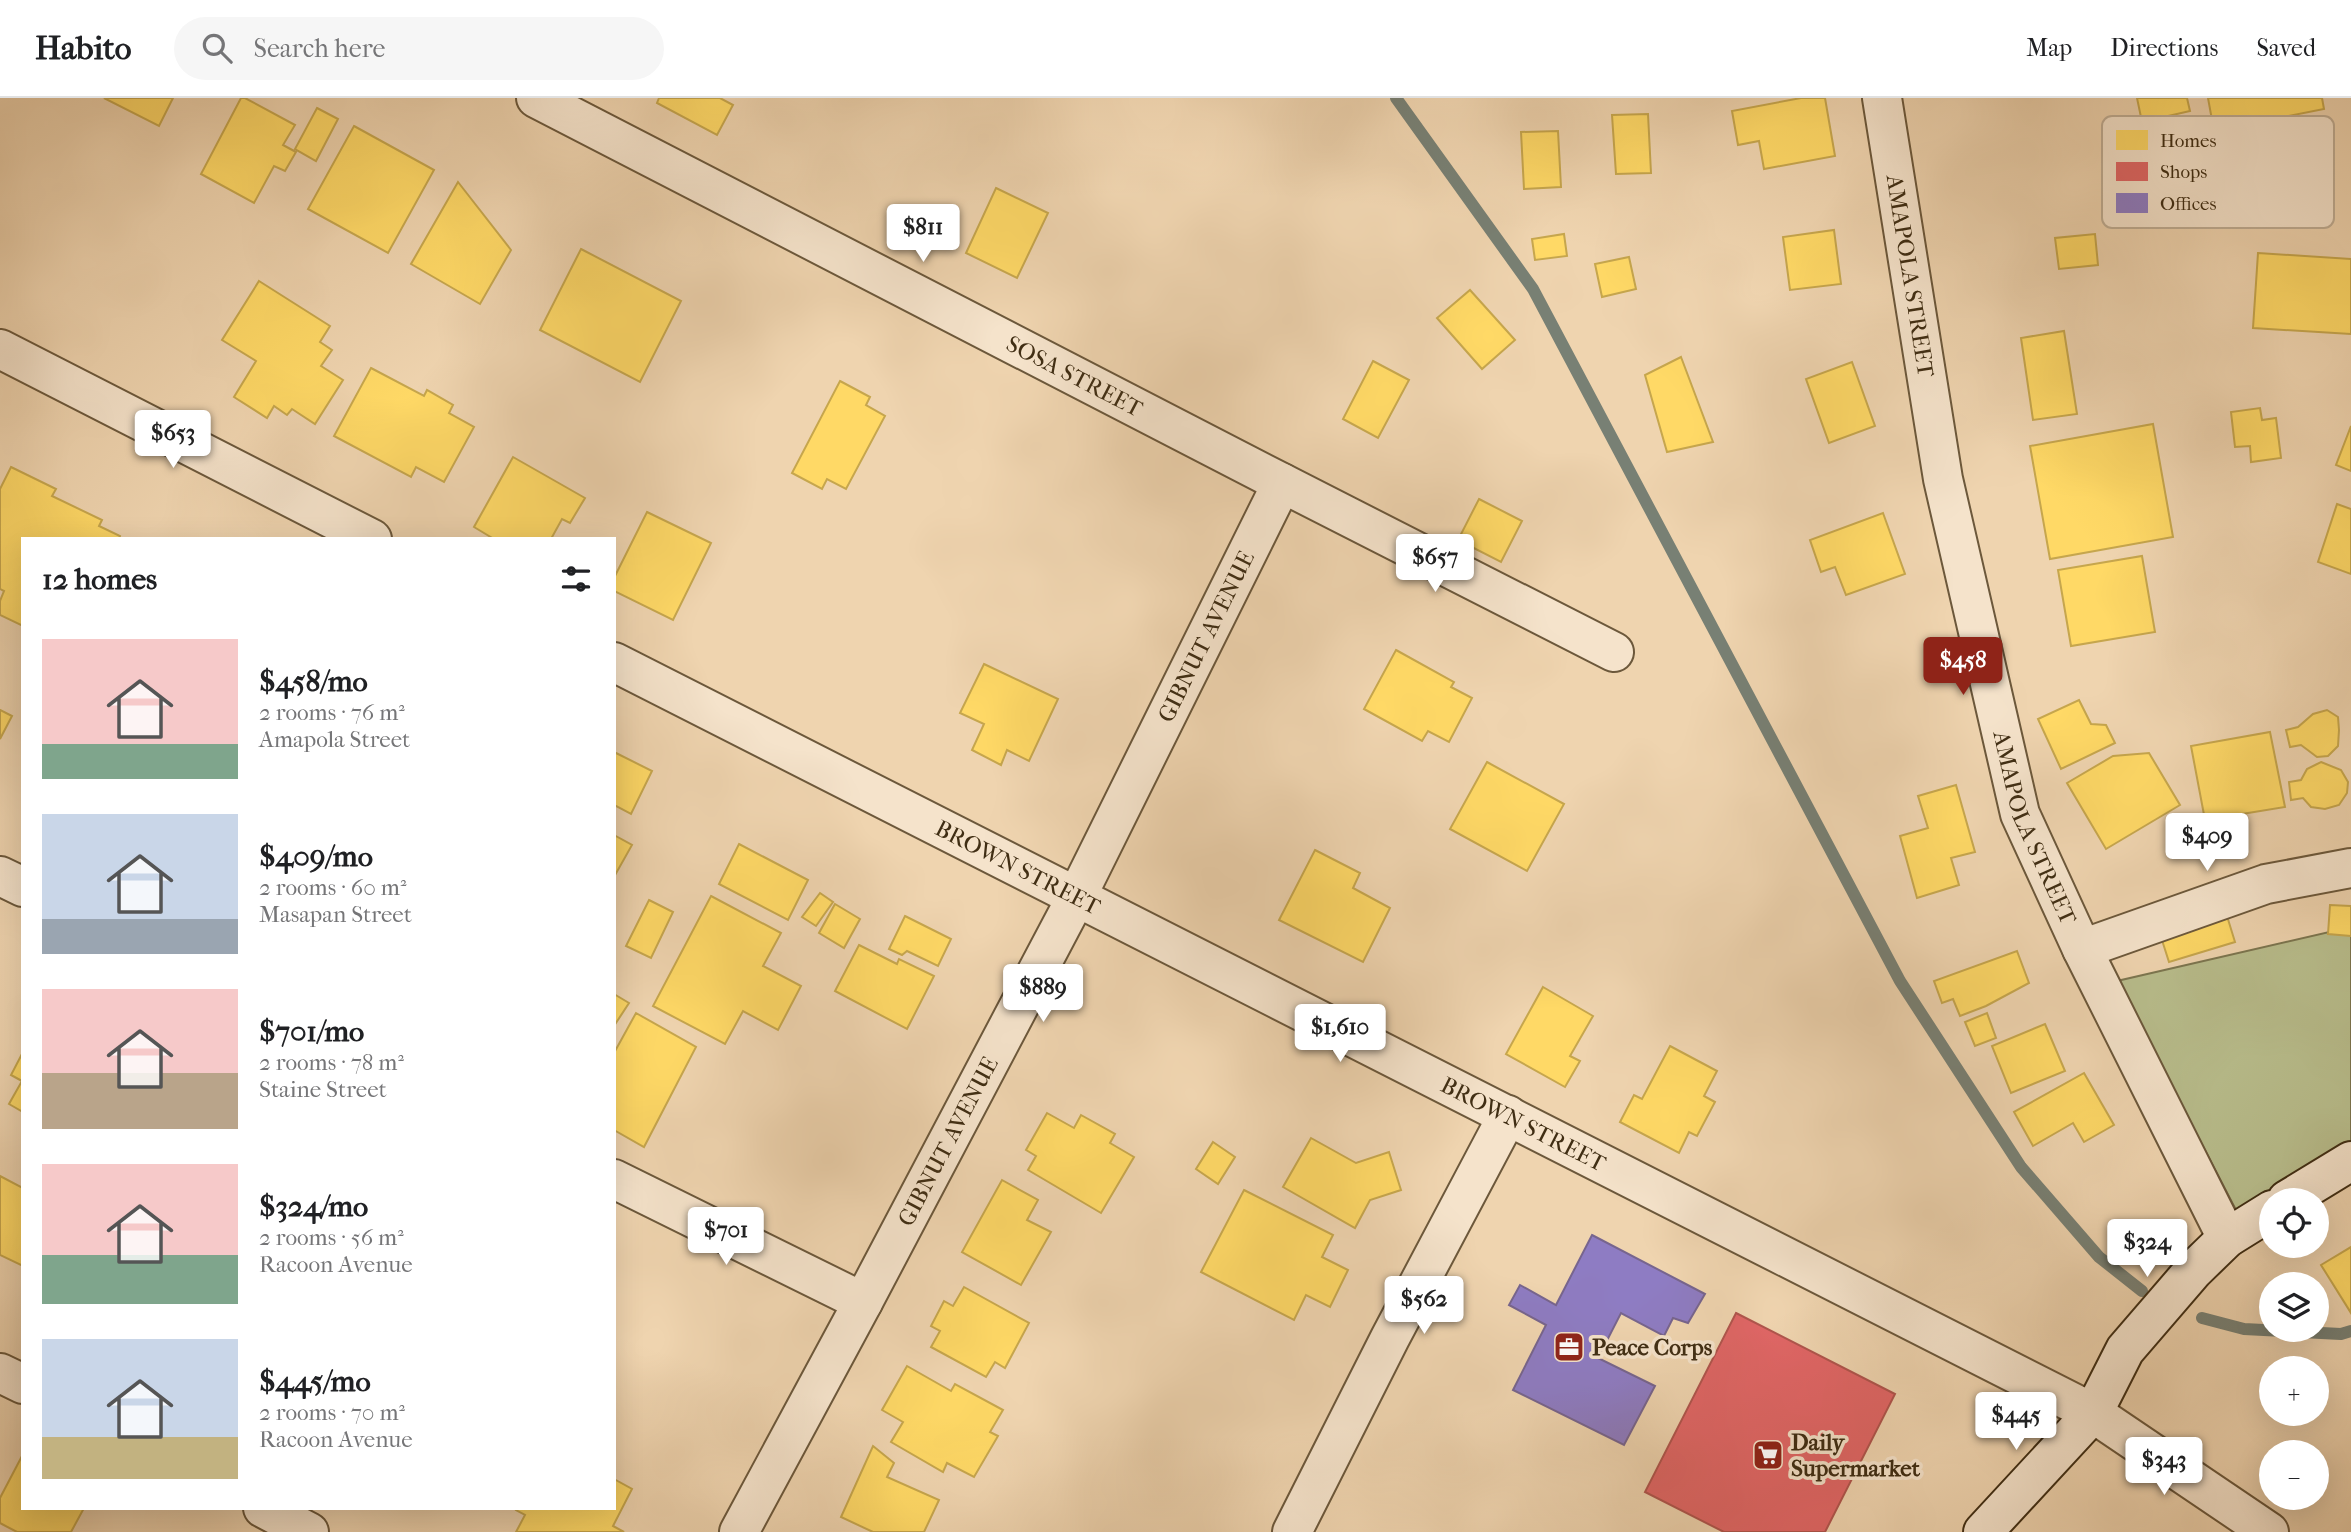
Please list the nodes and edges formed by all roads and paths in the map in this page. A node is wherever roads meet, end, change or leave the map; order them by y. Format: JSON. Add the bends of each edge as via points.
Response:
{"nodes":[{"id":1,"x":536,"y":98,"type":"edge"},
{"id":2,"x":1882,"y":98,"type":"edge"},
{"id":3,"x":0,"y":349,"type":"edge"},
{"id":4,"x":1282,"y":483,"type":"junction"},
{"id":5,"x":368,"y":537,"type":"edge"},
{"id":6,"x":1614,"y":652,"type":"dead end"},
{"id":7,"x":616,"y":664,"type":"edge"},
{"id":8,"x":2351,"y":867,"type":"edge"},
{"id":9,"x":0,"y":876,"type":"edge"},
{"id":10,"x":21,"y":886,"type":"edge"},
{"id":11,"x":1076,"y":898,"type":"junction"},
{"id":12,"x":2082,"y":949,"type":"junction"},
{"id":13,"x":1508,"y":1115,"type":"junction"},
{"id":14,"x":2351,"y":1161,"type":"edge"},
{"id":15,"x":616,"y":1180,"type":"edge"},
{"id":16,"x":2307,"y":1188,"type":"edge"},
{"id":17,"x":2259,"y":1218,"type":"edge"},
{"id":18,"x":2227,"y":1238,"type":"junction"},
{"id":19,"x":863,"y":1301,"type":"junction"},
{"id":20,"x":0,"y":1373,"type":"edge"},
{"id":21,"x":21,"y":1383,"type":"edge"},
{"id":22,"x":2093,"y":1413,"type":"junction"},
{"id":23,"x":267,"y":1510,"type":"edge"},
{"id":24,"x":309,"y":1532,"type":"edge"},
{"id":25,"x":739,"y":1532,"type":"edge"},
{"id":26,"x":1292,"y":1532,"type":"edge"},
{"id":27,"x":1983,"y":1532,"type":"edge"},
{"id":28,"x":2269,"y":1532,"type":"edge"}],
"edges":[{"from":1,"to":4,"type":"street","name":"SOSA STREET"},
{"from":2,"to":12,"type":"street","name":"AMAPOLA STREET","via":[[1943,479],[2020,814]]},
{"from":3,"to":5,"type":"street"},
{"from":4,"to":6,"type":"street","name":"SOSA STREET"},
{"from":4,"to":11,"type":"street","name":"GIBNUT AVENUE"},
{"from":7,"to":11,"type":"street","name":"BROWN STREET"},
{"from":8,"to":12,"type":"street","via":[[2266,884]]},
{"from":9,"to":10,"type":"street"},
{"from":11,"to":13,"type":"street","name":"BROWN STREET"},
{"from":11,"to":19,"type":"street","name":"GIBNUT AVENUE"},
{"from":12,"to":18,"type":"street","name":"AMAPOLA STREET"},
{"from":13,"to":22,"type":"street","name":"BROWN STREET"},
{"from":13,"to":26,"type":"street"},
{"from":14,"to":16,"type":"street"},
{"from":15,"to":19,"type":"street"},
{"from":17,"to":18,"type":"street"},
{"from":18,"to":22,"type":"street","via":[[2125,1350]]},
{"from":19,"to":25,"type":"street","name":"GIBNUT AVENUE"},
{"from":20,"to":21,"type":"street"},
{"from":22,"to":27,"type":"street"},
{"from":22,"to":28,"type":"street","name":"BROWN STREET"},
{"from":23,"to":24,"type":"street"}]}
